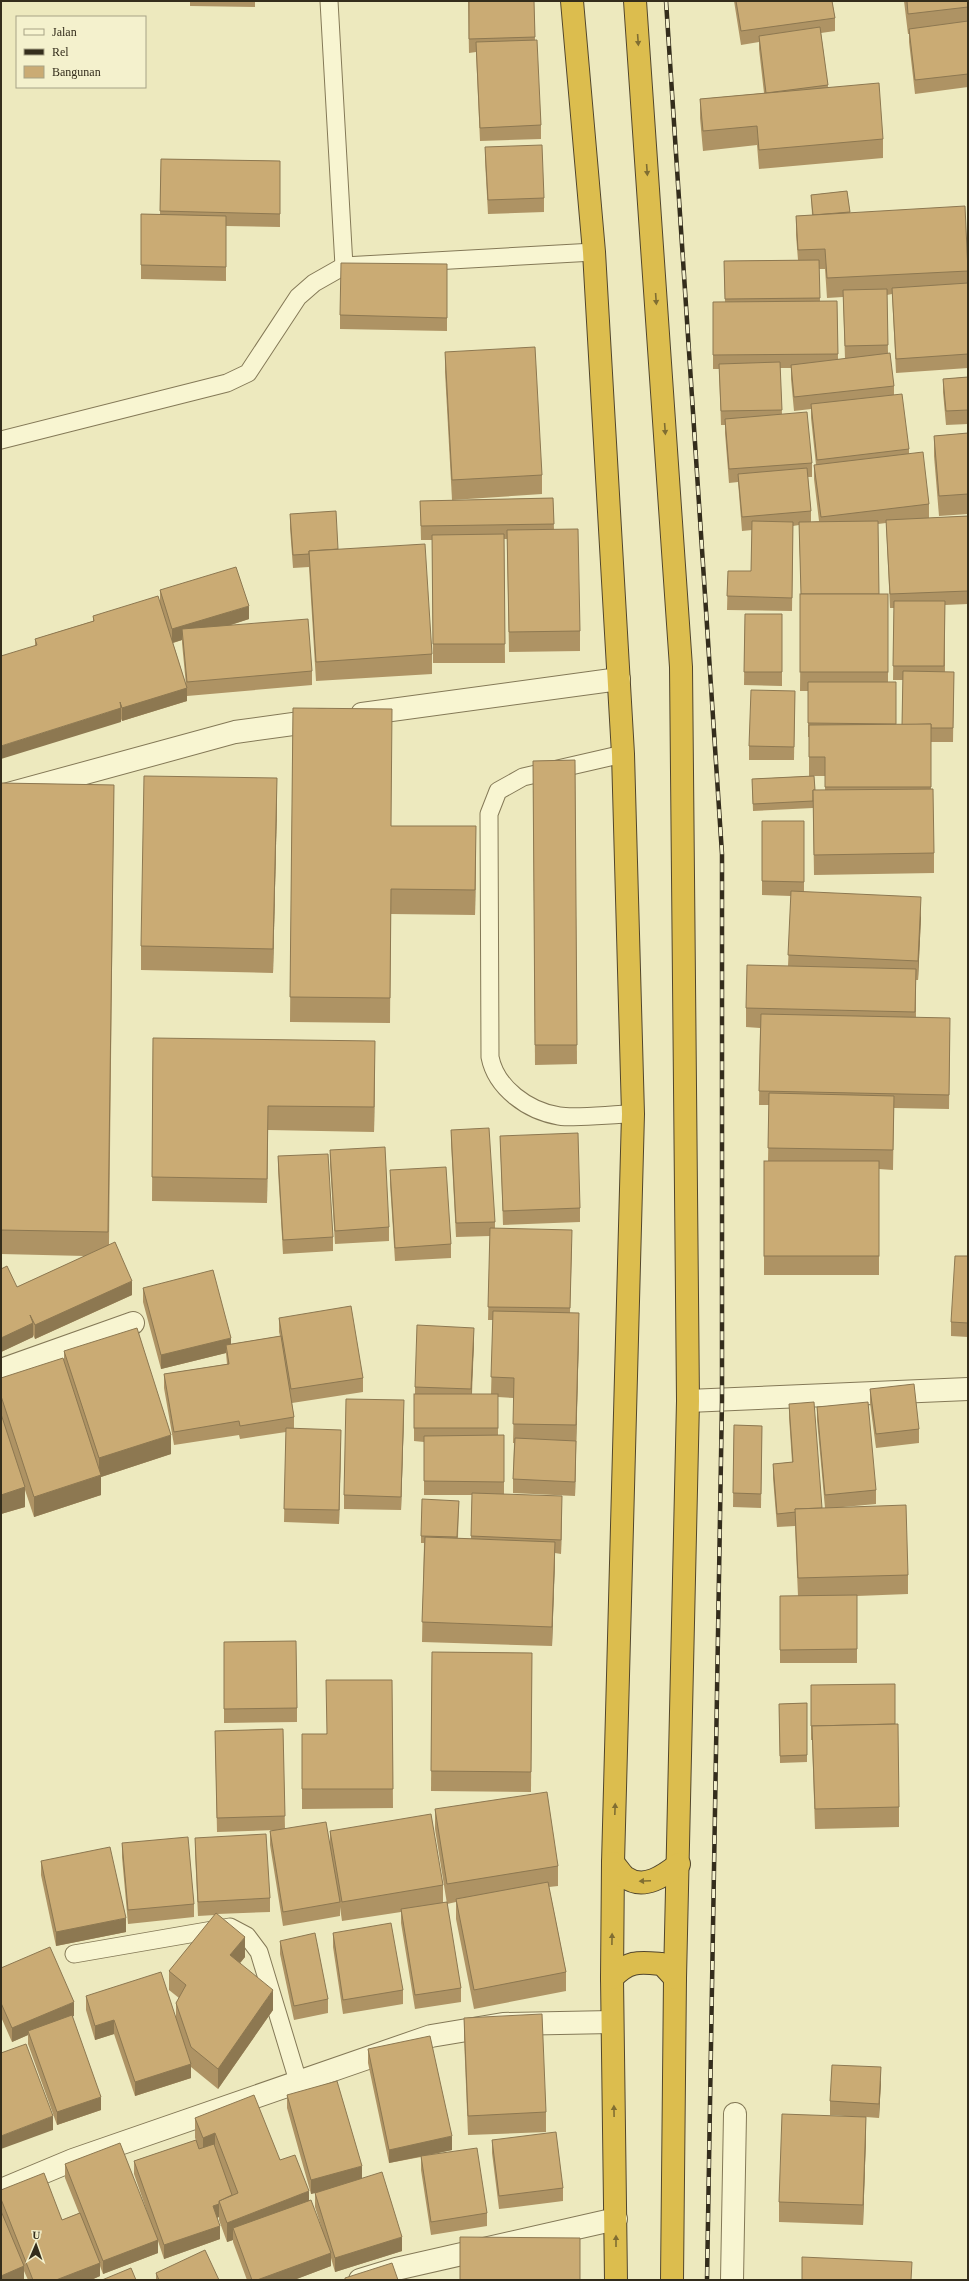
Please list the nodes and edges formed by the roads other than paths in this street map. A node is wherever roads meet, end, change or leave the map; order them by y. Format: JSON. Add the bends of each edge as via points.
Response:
{"nodes":[{"id":1,"x":329,"y":1,"type":"edge"},
{"id":2,"x":572,"y":1,"type":"edge"},
{"id":3,"x":635,"y":1,"type":"edge"},
{"id":4,"x":594,"y":252,"type":"junction"},
{"id":5,"x":344,"y":266,"type":"junction"},
{"id":6,"x":1,"y":440,"type":"edge"},
{"id":7,"x":619,"y":678,"type":"junction"},
{"id":8,"x":623,"y":754,"type":"junction"},
{"id":9,"x":1,"y":796,"type":"edge"},
{"id":10,"x":633,"y":1114,"type":"junction"},
{"id":11,"x":133,"y":1323,"type":"dead end"},
{"id":12,"x":1,"y":1370,"type":"edge"},
{"id":13,"x":968,"y":1389,"type":"edge"},
{"id":14,"x":688,"y":1401,"type":"junction"},
{"id":15,"x":613,"y":1863,"type":"junction"},
{"id":16,"x":678,"y":1864,"type":"junction"},
{"id":17,"x":74,"y":1954,"type":"dead end"},
{"id":18,"x":612,"y":1978,"type":"junction"},
{"id":19,"x":674,"y":1978,"type":"junction"},
{"id":20,"x":612,"y":2022,"type":"junction"},
{"id":21,"x":298,"y":2081,"type":"junction"},
{"id":22,"x":735,"y":2114,"type":"dead end"},
{"id":23,"x":1,"y":2190,"type":"edge"},
{"id":24,"x":616,"y":2219,"type":"junction"},
{"id":25,"x":360,"y":2280,"type":"edge"},
{"id":26,"x":616,"y":2280,"type":"edge"},
{"id":27,"x":672,"y":2280,"type":"edge"},
{"id":28,"x":732,"y":2280,"type":"edge"}],
"edges":[{"from":1,"to":5,"type":"lane"},
{"from":2,"to":4,"type":"highway"},
{"from":3,"to":14,"type":"highway","one_way":true,"via":[[681,667]]},
{"from":4,"to":5,"type":"lane"},
{"from":4,"to":7,"type":"highway"},
{"from":5,"to":6,"type":"lane","via":[[314,282],[298,297],[248,373],[227,383]]},
{"from":7,"to":8,"type":"highway"},
{"from":7,"to":9,"type":"street","via":[[235,732]]},
{"from":8,"to":10,"type":"highway"},
{"from":8,"to":10,"type":"lane","via":[[524,776],[498,791],[489,814],[490,1057],[493,1069],[503,1085],[527,1106],[559,1116]]},
{"from":15,"to":10,"type":"highway","one_way":true},
{"from":11,"to":12,"type":"street"},
{"from":13,"to":14,"type":"street"},
{"from":14,"to":16,"type":"highway"},
{"from":16,"to":15,"type":"highway","one_way":true,"via":[[663,1877],[646,1882],[625,1877]]},
{"from":18,"to":15,"type":"highway","one_way":true},
{"from":16,"to":19,"type":"highway"},
{"from":17,"to":21,"type":"lane","via":[[230,1927],[247,1936],[259,1952]]},
{"from":18,"to":19,"type":"highway","via":[[621,1968],[638,1962],[662,1964]]},
{"from":18,"to":20,"type":"highway"},
{"from":19,"to":27,"type":"highway"},
{"from":20,"to":21,"type":"street","via":[[503,2024],[431,2036]]},
{"from":24,"to":20,"type":"highway","one_way":true},
{"from":21,"to":23,"type":"street","via":[[73,2160]]},
{"from":22,"to":28,"type":"street"},
{"from":24,"to":25,"type":"street","via":[[396,2269]]},
{"from":26,"to":24,"type":"highway","one_way":true}]}
